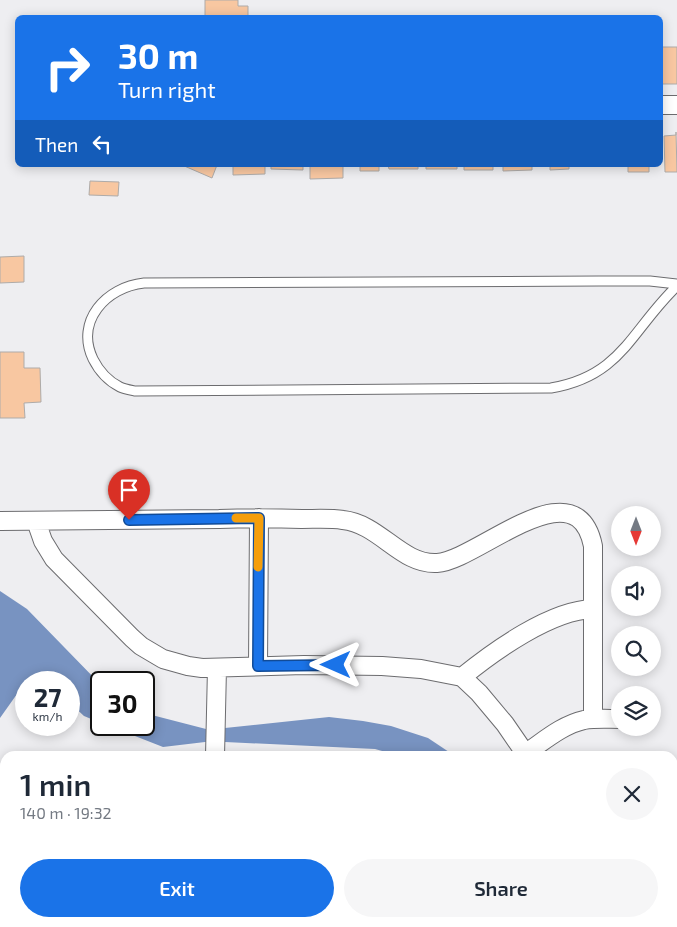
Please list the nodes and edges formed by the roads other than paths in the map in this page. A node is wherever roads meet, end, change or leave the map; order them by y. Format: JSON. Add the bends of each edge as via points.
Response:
{"nodes":[{"id":1,"x":663,"y":105,"type":"edge"},
{"id":2,"x":677,"y":105,"type":"edge"},
{"id":3,"x":677,"y":285,"type":"edge"},
{"id":4,"x":259,"y":518,"type":"junction"},
{"id":5,"x":0,"y":521,"type":"edge"},
{"id":6,"x":36,"y":521,"type":"junction"},
{"id":7,"x":593,"y":609,"type":"junction"},
{"id":8,"x":258,"y":666,"type":"junction"},
{"id":9,"x":217,"y":668,"type":"junction"},
{"id":10,"x":462,"y":677,"type":"junction"},
{"id":11,"x":593,"y":719,"type":"junction"},
{"id":12,"x":611,"y":720,"type":"edge"},
{"id":13,"x":216,"y":751,"type":"edge"},
{"id":14,"x":523,"y":751,"type":"edge"},
{"id":15,"x":532,"y":751,"type":"edge"}],
"edges":[{"from":1,"to":2,"type":"street"},
{"from":3,"to":3,"type":"lane","via":[[650,281],[144,283],[122,288],[98,306],[91,320],[88,339],[90,354],[97,368],[120,387],[135,391],[551,388],[581,381],[604,368],[625,349]]},
{"from":4,"to":6,"type":"street"},
{"from":4,"to":7,"type":"street","via":[[356,522],[375,531],[409,556],[437,563],[454,559],[535,518],[566,514],[582,522],[591,538]]},
{"from":4,"to":8,"type":"street"},
{"from":5,"to":6,"type":"street"},
{"from":6,"to":9,"type":"street","via":[[43,541],[58,564],[141,646],[176,663]]},
{"from":7,"to":10,"type":"street","via":[[571,612],[548,621],[503,647]]},
{"from":7,"to":11,"type":"street"},
{"from":8,"to":9,"type":"street"},
{"from":8,"to":10,"type":"street","via":[[382,666]]},
{"from":9,"to":13,"type":"street"},
{"from":10,"to":14,"type":"street","via":[[505,724]]},
{"from":11,"to":12,"type":"street"},
{"from":11,"to":15,"type":"street","via":[[565,727]]}]}
